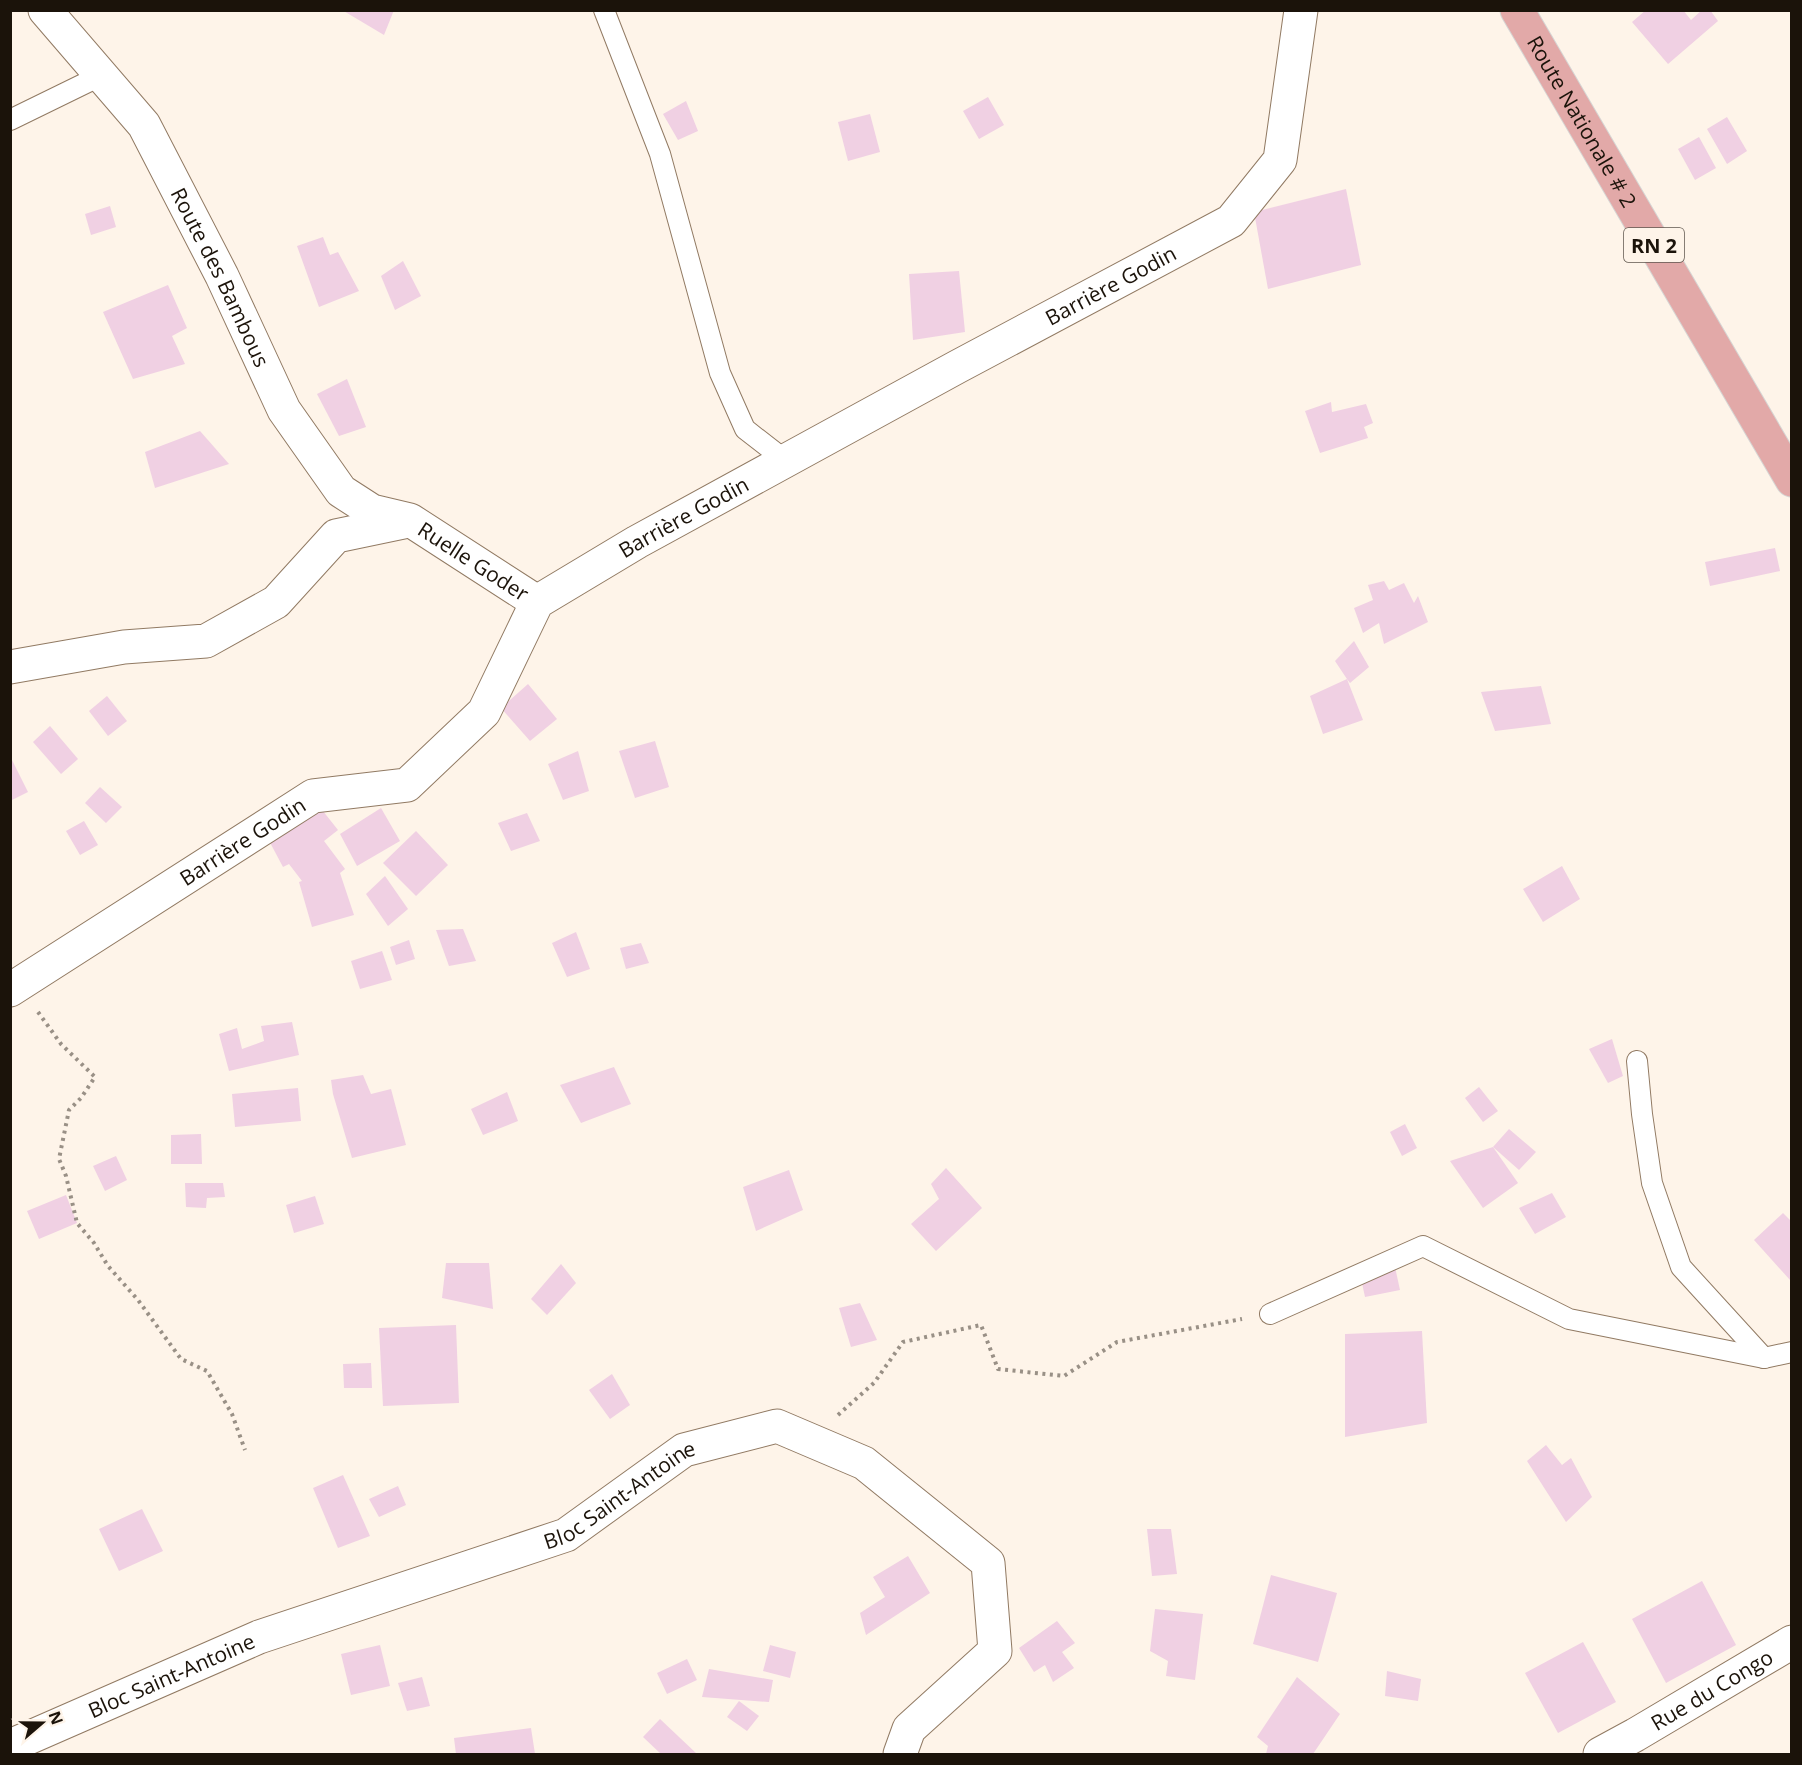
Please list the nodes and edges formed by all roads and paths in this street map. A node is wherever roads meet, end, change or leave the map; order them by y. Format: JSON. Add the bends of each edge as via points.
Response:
{"nodes":[{"id":1,"x":45,"y":10,"type":"edge"},
{"id":2,"x":604,"y":10,"type":"edge"},
{"id":3,"x":1301,"y":10,"type":"edge"},
{"id":4,"x":1517,"y":10,"type":"edge"},
{"id":5,"x":100,"y":76,"type":"junction"},
{"id":6,"x":10,"y":120,"type":"edge"},
{"id":7,"x":786,"y":461,"type":"junction"},
{"id":8,"x":1791,"y":480,"type":"edge"},
{"id":9,"x":410,"y":520,"type":"junction"},
{"id":10,"x":537,"y":602,"type":"junction"},
{"id":11,"x":10,"y":667,"type":"edge"},
{"id":12,"x":14,"y":988,"type":"edge"},
{"id":13,"x":1637,"y":1061,"type":"dead end"},
{"id":14,"x":1270,"y":1314,"type":"joint"},
{"id":15,"x":1791,"y":1352,"type":"edge"},
{"id":16,"x":1764,"y":1358,"type":"junction"},
{"id":17,"x":811,"y":1440,"type":"junction"},
{"id":18,"x":245,"y":1450,"type":"dead end"},
{"id":19,"x":1791,"y":1642,"type":"edge"},
{"id":20,"x":10,"y":1746,"type":"edge"},
{"id":21,"x":900,"y":1755,"type":"edge"},
{"id":22,"x":1600,"y":1755,"type":"edge"}],
"edges":[{"from":1,"to":5,"type":"street","name":"Route des Bambous"},
{"from":2,"to":7,"type":"lane","via":[[660,154],[720,373],[745,429]]},
{"from":3,"to":7,"type":"street","name":"Barrière Godin","via":[[1280,160],[1231,220]]},
{"from":4,"to":8,"type":"main road","name":"Route Nationale # 2","number":"RN 2"},
{"from":5,"to":6,"type":"lane"},
{"from":5,"to":9,"type":"street","name":"Route des Bambous","via":[[144,125],[222,276],[284,410],[341,492],[372,511]]},
{"from":7,"to":10,"type":"street","name":"Barrière Godin"},
{"from":9,"to":10,"type":"street","name":"Ruelle Goder"},
{"from":9,"to":11,"type":"street","via":[[336,536],[276,602],[206,640],[124,647]]},
{"from":10,"to":12,"type":"street","name":"Barrière Godin","via":[[484,712],[407,785],[313,796]]},
{"from":12,"to":18,"type":"path","via":[[95,1077],[69,1110],[59,1159],[77,1223],[181,1359],[207,1371],[232,1414]]},
{"from":13,"to":16,"type":"lane","via":[[1652,1183],[1682,1267]]},
{"from":14,"to":16,"type":"lane","via":[[1424,1246],[1569,1319]]},
{"from":14,"to":17,"type":"path","via":[[1118,1342],[1064,1376],[998,1369],[981,1325],[903,1342],[873,1383]]},
{"from":15,"to":16,"type":"lane"},
{"from":17,"to":20,"type":"street","name":"Bloc Saint-Antoine","via":[[777,1426],[684,1450],[566,1535],[259,1637]]},
{"from":17,"to":21,"type":"street","name":"Bloc Saint-Antoine","via":[[864,1463],[988,1563],[995,1651],[909,1729]]},
{"from":19,"to":22,"type":"street","name":"Rue du Congo"}]}
